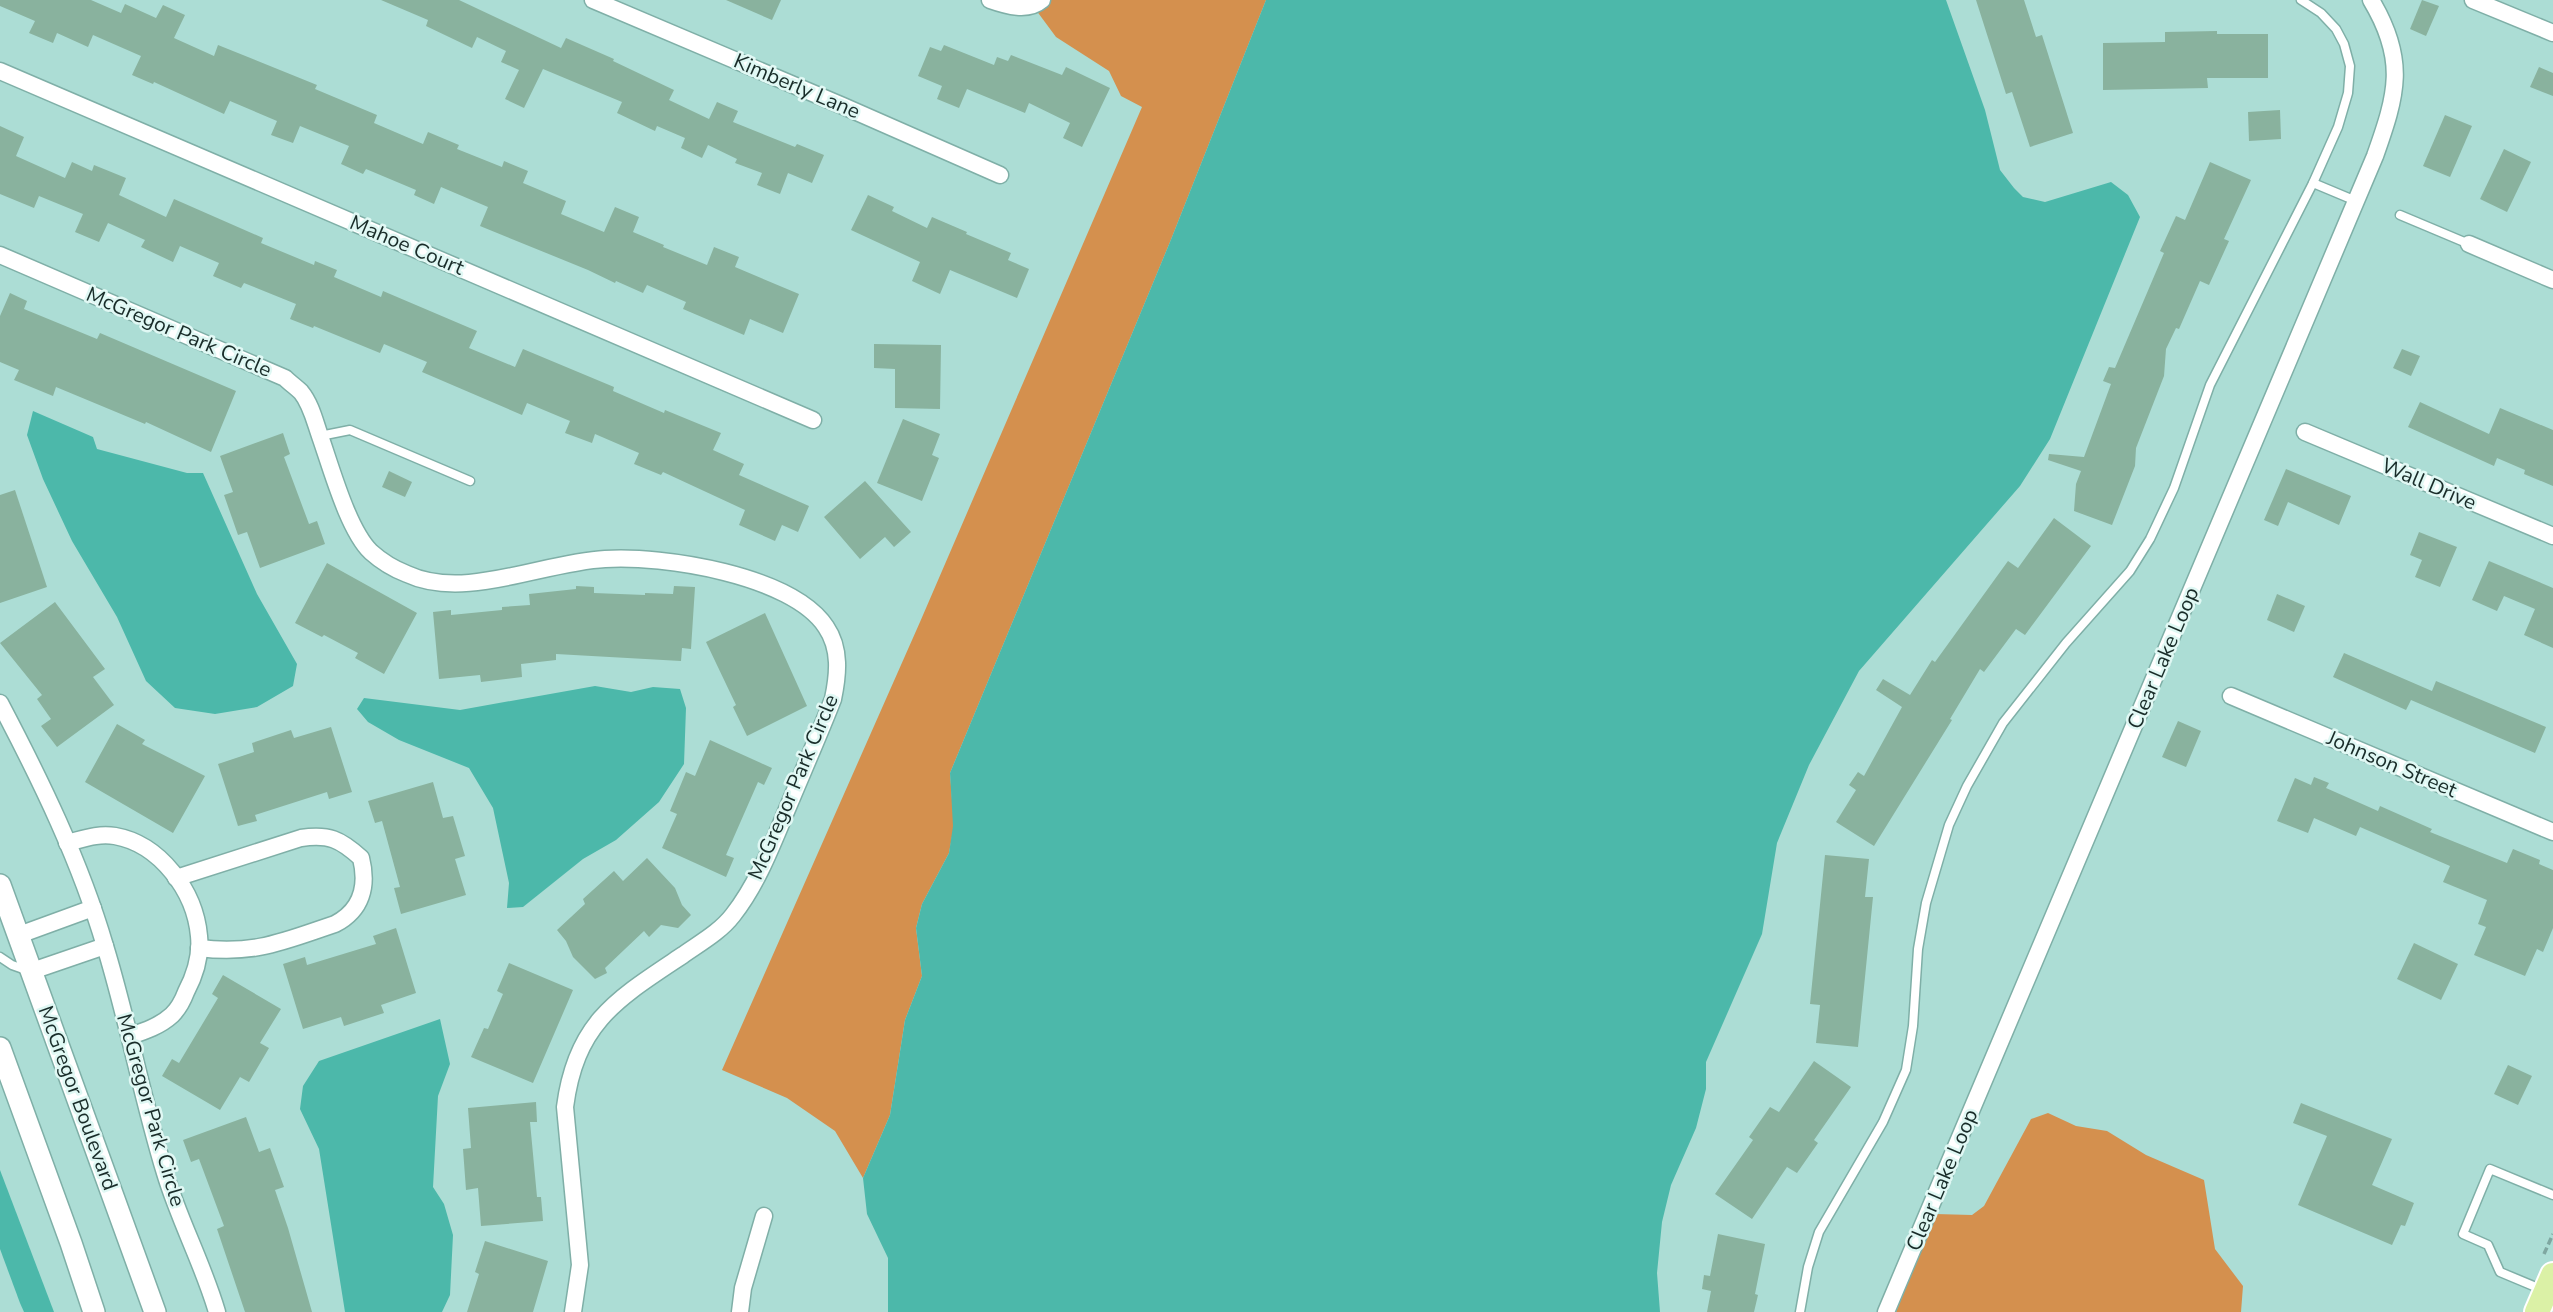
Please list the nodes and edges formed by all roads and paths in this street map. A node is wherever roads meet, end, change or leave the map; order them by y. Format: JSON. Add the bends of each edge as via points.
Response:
{"nodes":[{"id":1,"x":593,"y":0,"type":"edge"},
{"id":2,"x":990,"y":0,"type":"edge"},
{"id":3,"x":1042,"y":0,"type":"edge"},
{"id":4,"x":2301,"y":0,"type":"edge"},
{"id":5,"x":2371,"y":0,"type":"edge"},
{"id":6,"x":2473,"y":0,"type":"edge"},
{"id":7,"x":2553,"y":33,"type":"edge"},
{"id":8,"x":0,"y":71,"type":"edge"},
{"id":9,"x":1000,"y":175,"type":"dead end"},
{"id":10,"x":2313,"y":183,"type":"junction"},
{"id":11,"x":2356,"y":201,"type":"junction"},
{"id":12,"x":2400,"y":215,"type":"dead end"},
{"id":13,"x":2469,"y":244,"type":"joint"},
{"id":14,"x":0,"y":255,"type":"edge"},
{"id":15,"x":2553,"y":280,"type":"edge"},
{"id":16,"x":813,"y":420,"type":"dead end"},
{"id":17,"x":2305,"y":432,"type":"dead end"},
{"id":18,"x":320,"y":436,"type":"junction"},
{"id":19,"x":470,"y":481,"type":"dead end"},
{"id":20,"x":2553,"y":536,"type":"edge"},
{"id":21,"x":2231,"y":696,"type":"dead end"},
{"id":22,"x":0,"y":703,"type":"edge"},
{"id":23,"x":2553,"y":832,"type":"edge"},
{"id":24,"x":68,"y":844,"type":"junction"},
{"id":25,"x":176,"y":878,"type":"junction"},
{"id":26,"x":0,"y":885,"type":"edge"},
{"id":27,"x":93,"y":908,"type":"junction"},
{"id":28,"x":19,"y":935,"type":"junction"},
{"id":29,"x":106,"y":946,"type":"junction"},
{"id":30,"x":199,"y":948,"type":"junction"},
{"id":31,"x":0,"y":957,"type":"edge"},
{"id":32,"x":32,"y":971,"type":"junction"},
{"id":33,"x":130,"y":1036,"type":"junction"},
{"id":34,"x":0,"y":1048,"type":"edge"},
{"id":35,"x":2553,"y":1195,"type":"edge"},
{"id":36,"x":764,"y":1216,"type":"dead end"},
{"id":37,"x":2545,"y":1293,"type":"edge"},
{"id":38,"x":94,"y":1312,"type":"edge"},
{"id":39,"x":155,"y":1312,"type":"edge"},
{"id":40,"x":217,"y":1312,"type":"edge"},
{"id":41,"x":573,"y":1312,"type":"edge"},
{"id":42,"x":740,"y":1312,"type":"edge"},
{"id":43,"x":1800,"y":1312,"type":"edge"},
{"id":44,"x":1886,"y":1312,"type":"edge"}],
"edges":[{"from":1,"to":9,"type":"street","name":"Kimberly Lane"},
{"from":2,"to":3,"type":"street","via":[[1012,7],[1035,6]]},
{"from":4,"to":10,"type":"lane","via":[[2336,29],[2350,66],[2338,127]]},
{"from":5,"to":11,"type":"street","name":"Clear Lake Loop","via":[[2389,36],[2396,81],[2392,108]]},
{"from":6,"to":7,"type":"street"},
{"from":8,"to":16,"type":"street","name":"Mahoe Court"},
{"from":10,"to":11,"type":"lane"},
{"from":10,"to":43,"type":"lane","via":[[2210,385],[2174,488],[2150,538],[2130,571],[2003,723],[1962,795],[1926,903],[1906,1070],[1883,1122],[1819,1232]]},
{"from":11,"to":44,"type":"street","name":"Clear Lake Loop"},
{"from":12,"to":13,"type":"lane"},
{"from":13,"to":15,"type":"street"},
{"from":14,"to":18,"type":"street","name":"McGregor Park Circle","via":[[285,379],[302,393]]},
{"from":17,"to":20,"type":"street","name":"Wall Drive"},
{"from":18,"to":19,"type":"lane","via":[[351,430]]},
{"from":18,"to":41,"type":"street","name":"McGregor Park Circle","via":[[356,530],[369,551],[408,575],[454,584],[583,560],[690,563],[786,595],[826,627],[836,651],[833,699],[767,858],[744,900],[710,936],[602,1015],[576,1056],[565,1107],[580,1265]]},
{"from":21,"to":23,"type":"street","name":"Johnson Street"},
{"from":22,"to":24,"type":"street","name":"McGregor Park Circle"},
{"from":24,"to":25,"type":"street","via":[[99,835],[135,842],[155,854]]},
{"from":24,"to":27,"type":"street","name":"McGregor Park Circle"},
{"from":25,"to":30,"type":"street","via":[[192,910]]},
{"from":25,"to":30,"type":"street","via":[[301,838],[335,839],[361,858],[364,891],[347,918],[335,925],[262,948]]},
{"from":26,"to":28,"type":"main road","name":"McGregor Boulevard"},
{"from":27,"to":28,"type":"street"},
{"from":27,"to":29,"type":"street","name":"McGregor Park Circle"},
{"from":28,"to":32,"type":"main road","name":"McGregor Boulevard"},
{"from":29,"to":32,"type":"street"},
{"from":29,"to":33,"type":"street","name":"McGregor Park Circle"},
{"from":30,"to":33,"type":"street","via":[[193,979],[174,1013],[157,1026]]},
{"from":31,"to":32,"type":"lane"},
{"from":32,"to":39,"type":"main road","name":"McGregor Boulevard"},
{"from":33,"to":40,"type":"street","name":"McGregor Park Circle","via":[[166,1176]]},
{"from":34,"to":38,"type":"main road"},
{"from":35,"to":37,"type":"lane","via":[[2490,1169],[2463,1234],[2488,1245],[2500,1272]]},
{"from":36,"to":42,"type":"street"}]}
